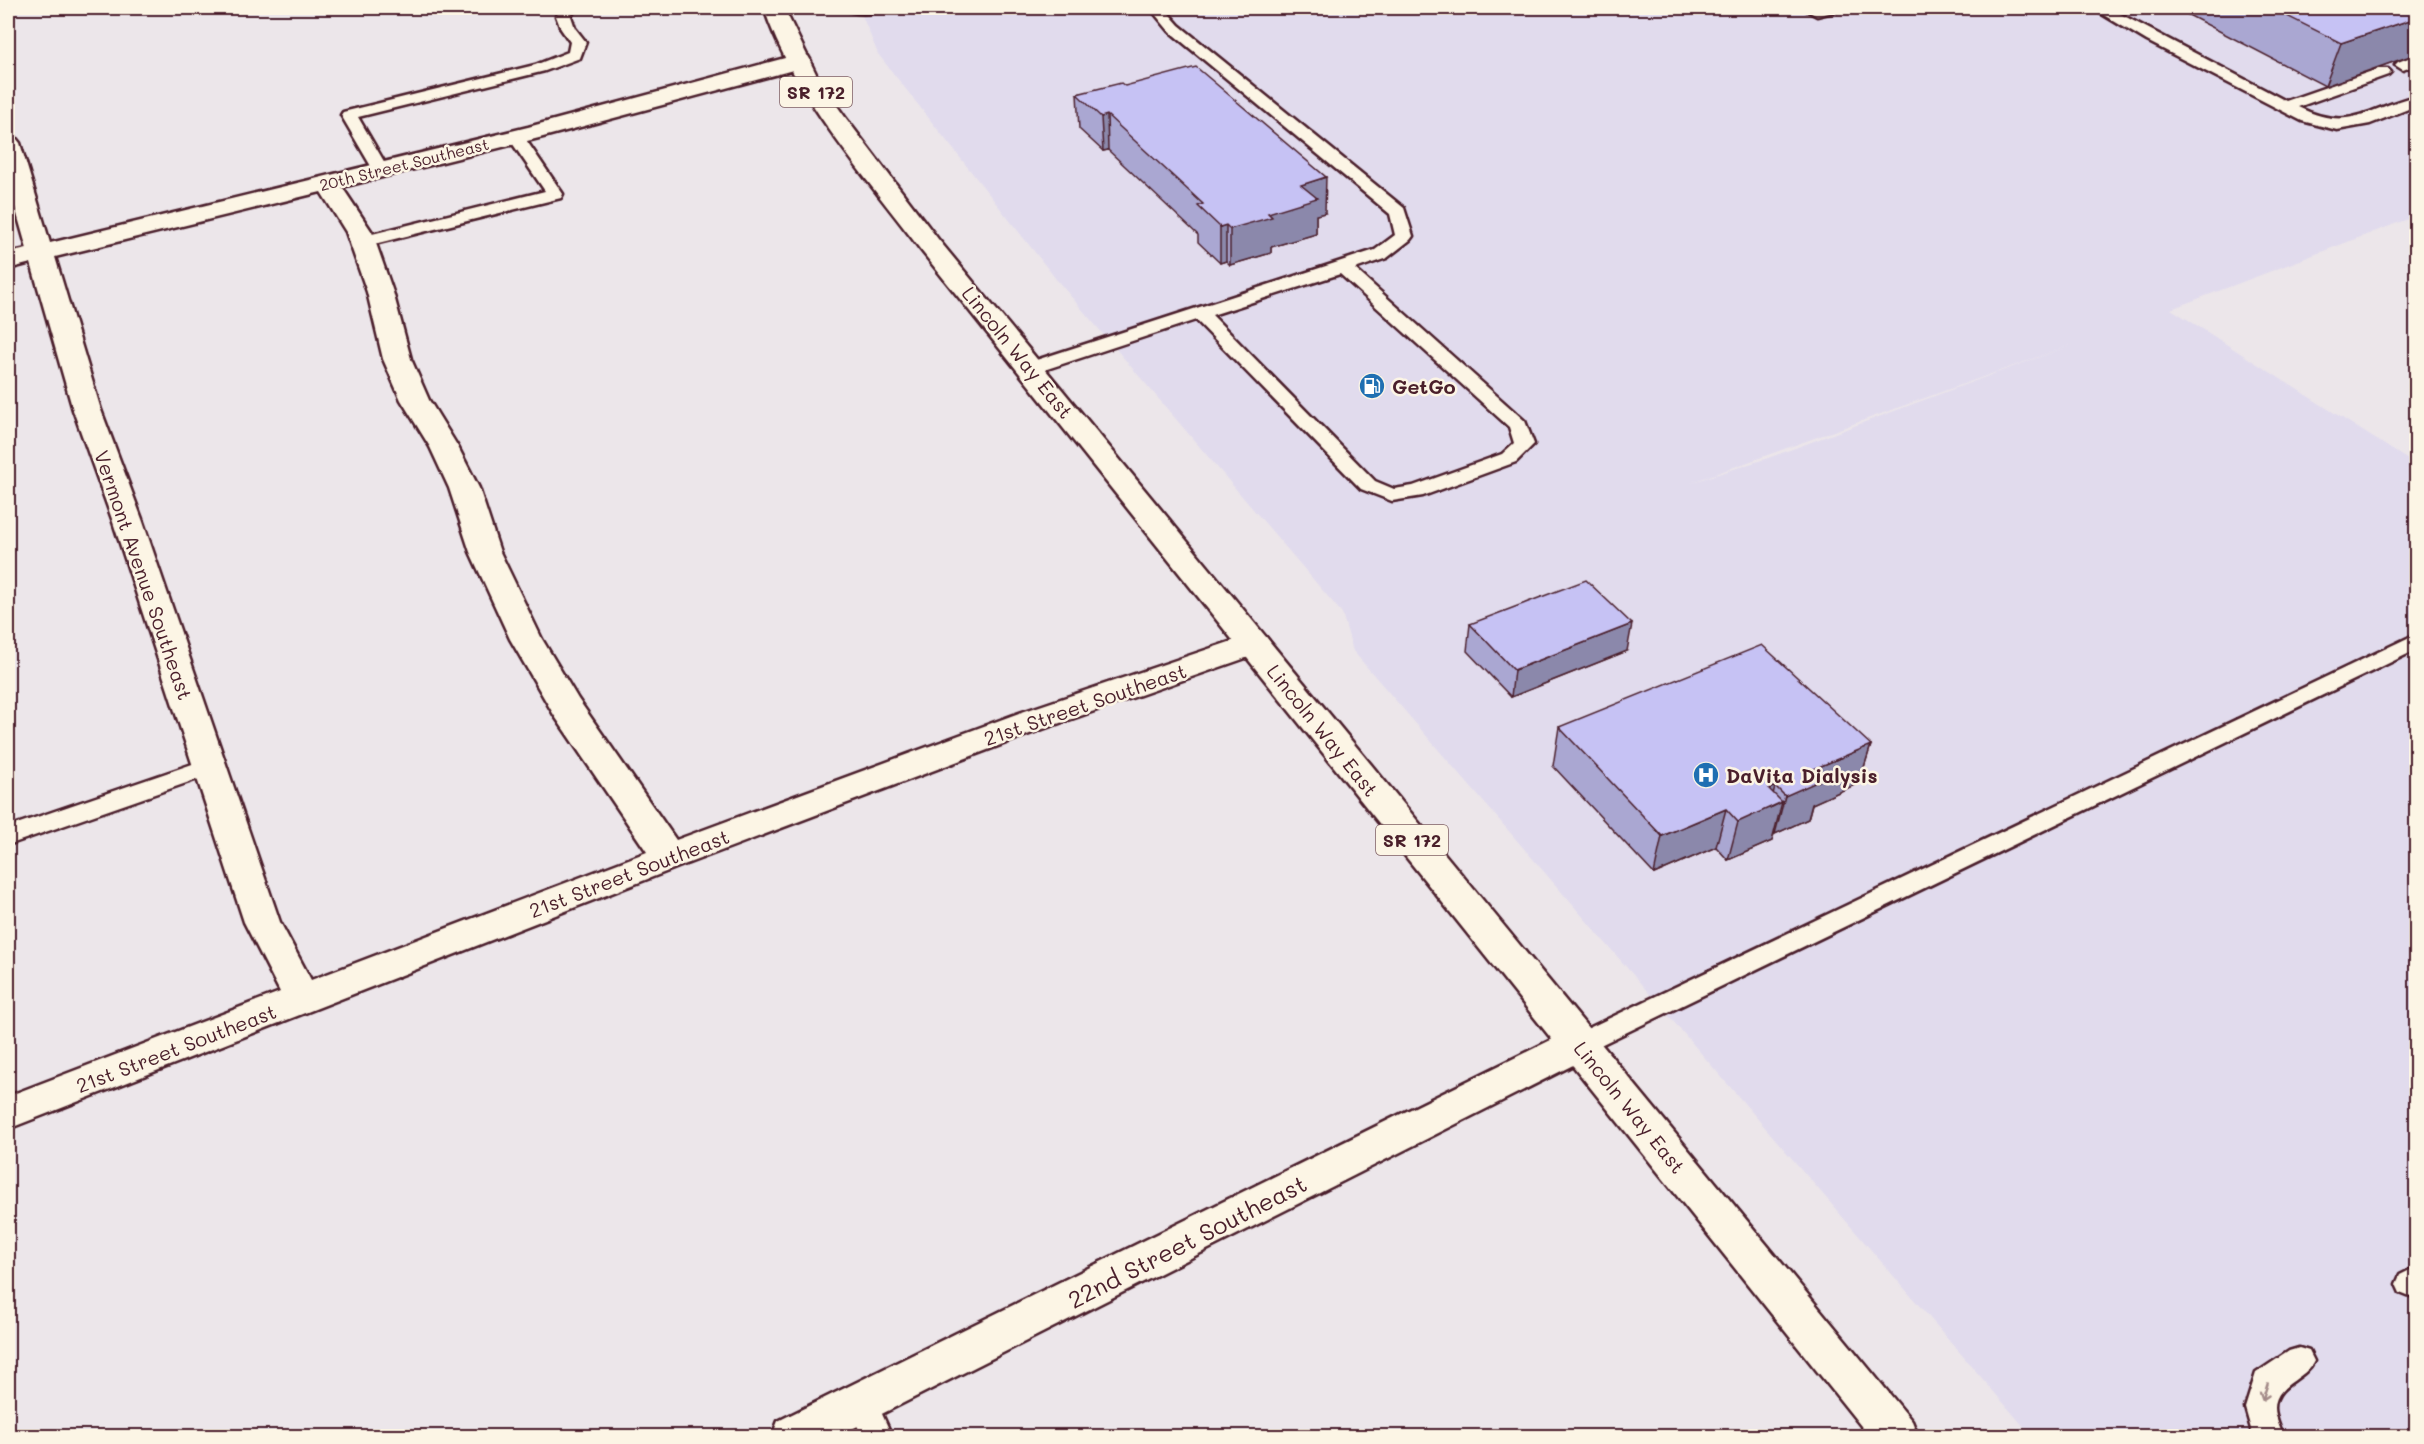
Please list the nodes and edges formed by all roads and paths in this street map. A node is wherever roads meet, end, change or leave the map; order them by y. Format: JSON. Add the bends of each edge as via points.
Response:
{"nodes":[{"id":1,"x":570,"y":8,"type":"edge"},
{"id":2,"x":774,"y":8,"type":"edge"},
{"id":3,"x":851,"y":8,"type":"edge"},
{"id":4,"x":876,"y":8,"type":"edge"},
{"id":5,"x":1157,"y":8,"type":"edge"},
{"id":6,"x":1809,"y":8,"type":"edge"},
{"id":7,"x":1832,"y":8,"type":"edge"},
{"id":8,"x":2099,"y":8,"type":"edge"},
{"id":9,"x":800,"y":61,"type":"junction"},
{"id":10,"x":2383,"y":72,"type":"edge"},
{"id":11,"x":2416,"y":101,"type":"edge"},
{"id":12,"x":2286,"y":106,"type":"junction"},
{"id":13,"x":516,"y":137,"type":"junction"},
{"id":14,"x":8,"y":142,"type":"edge"},
{"id":15,"x":381,"y":170,"type":"junction"},
{"id":16,"x":327,"y":183,"type":"junction"},
{"id":17,"x":363,"y":242,"type":"junction"},
{"id":18,"x":41,"y":253,"type":"junction"},
{"id":19,"x":8,"y":261,"type":"edge"},
{"id":20,"x":1343,"y":267,"type":"junction"},
{"id":21,"x":1199,"y":313,"type":"junction"},
{"id":22,"x":1031,"y":368,"type":"junction"},
{"id":23,"x":2416,"y":641,"type":"edge"},
{"id":24,"x":1255,"y":644,"type":"junction"},
{"id":25,"x":210,"y":766,"type":"junction"},
{"id":26,"x":8,"y":836,"type":"edge"},
{"id":27,"x":669,"y":857,"type":"junction"},
{"id":28,"x":302,"y":999,"type":"junction"},
{"id":29,"x":1579,"y":1044,"type":"junction"},
{"id":30,"x":8,"y":1113,"type":"edge"},
{"id":31,"x":2299,"y":1361,"type":"dead end"},
{"id":32,"x":869,"y":1420,"type":"edge"},
{"id":33,"x":794,"y":1437,"type":"edge"},
{"id":34,"x":1896,"y":1437,"type":"edge"},
{"id":35,"x":2268,"y":1437,"type":"edge"}],
"edges":[{"from":1,"to":15,"type":"lane","via":[[563,16],[578,42],[575,55],[540,68],[349,115]]},
{"from":2,"to":9,"type":"street","name":"Lincoln Way East","number":"SR 172"},
{"from":3,"to":4,"type":"lane"},
{"from":5,"to":20,"type":"lane","via":[[1174,28],[1398,212],[1404,236],[1381,254]]},
{"from":6,"to":7,"type":"lane","via":[[1817,12]]},
{"from":8,"to":12,"type":"lane"},
{"from":9,"to":13,"type":"street","name":"20th Street Southeast"},
{"from":9,"to":22,"type":"street","name":"Lincoln Way East","number":"SR 172","via":[[836,122]]},
{"from":10,"to":12,"type":"lane"},
{"from":11,"to":12,"type":"lane","via":[[2364,121],[2337,125],[2308,118]]},
{"from":13,"to":15,"type":"street","name":"20th Street Southeast"},
{"from":13,"to":17,"type":"lane","via":[[555,194]]},
{"from":14,"to":18,"type":"street","name":"Vermont Avenue Southeast"},
{"from":15,"to":16,"type":"street","name":"20th Street Southeast"},
{"from":16,"to":17,"type":"street"},
{"from":16,"to":18,"type":"street","name":"20th Street Southeast"},
{"from":17,"to":27,"type":"street","via":[[402,369],[464,488],[484,552],[526,639],[566,707]]},
{"from":18,"to":19,"type":"street","name":"20th Street Southeast"},
{"from":18,"to":25,"type":"street","name":"Vermont Avenue Southeast","via":[[87,410]]},
{"from":20,"to":21,"type":"lane"},
{"from":20,"to":21,"type":"lane","via":[[1518,425],[1524,444],[1509,458],[1416,492],[1392,495],[1368,485]]},
{"from":21,"to":22,"type":"lane"},
{"from":22,"to":24,"type":"street","name":"Lincoln Way East","number":"SR 172"},
{"from":23,"to":29,"type":"lane"},
{"from":24,"to":27,"type":"street","name":"21st Street Southeast","via":[[1031,721]]},
{"from":24,"to":29,"type":"street","name":"Lincoln Way East","number":"SR 172"},
{"from":25,"to":26,"type":"lane"},
{"from":25,"to":28,"type":"street","name":"Vermont Avenue Southeast","via":[[262,922]]},
{"from":27,"to":28,"type":"street","name":"21st Street Southeast"},
{"from":28,"to":30,"type":"street","name":"21st Street Southeast"},
{"from":29,"to":32,"type":"street","name":"22nd Street Southeast"},
{"from":29,"to":34,"type":"street","name":"Lincoln Way East","number":"SR 172"},
{"from":31,"to":35,"type":"lane","one_way":true,"via":[[2267,1383],[2260,1408]]},
{"from":32,"to":33,"type":"street","name":"22nd Street Southeast"}]}
